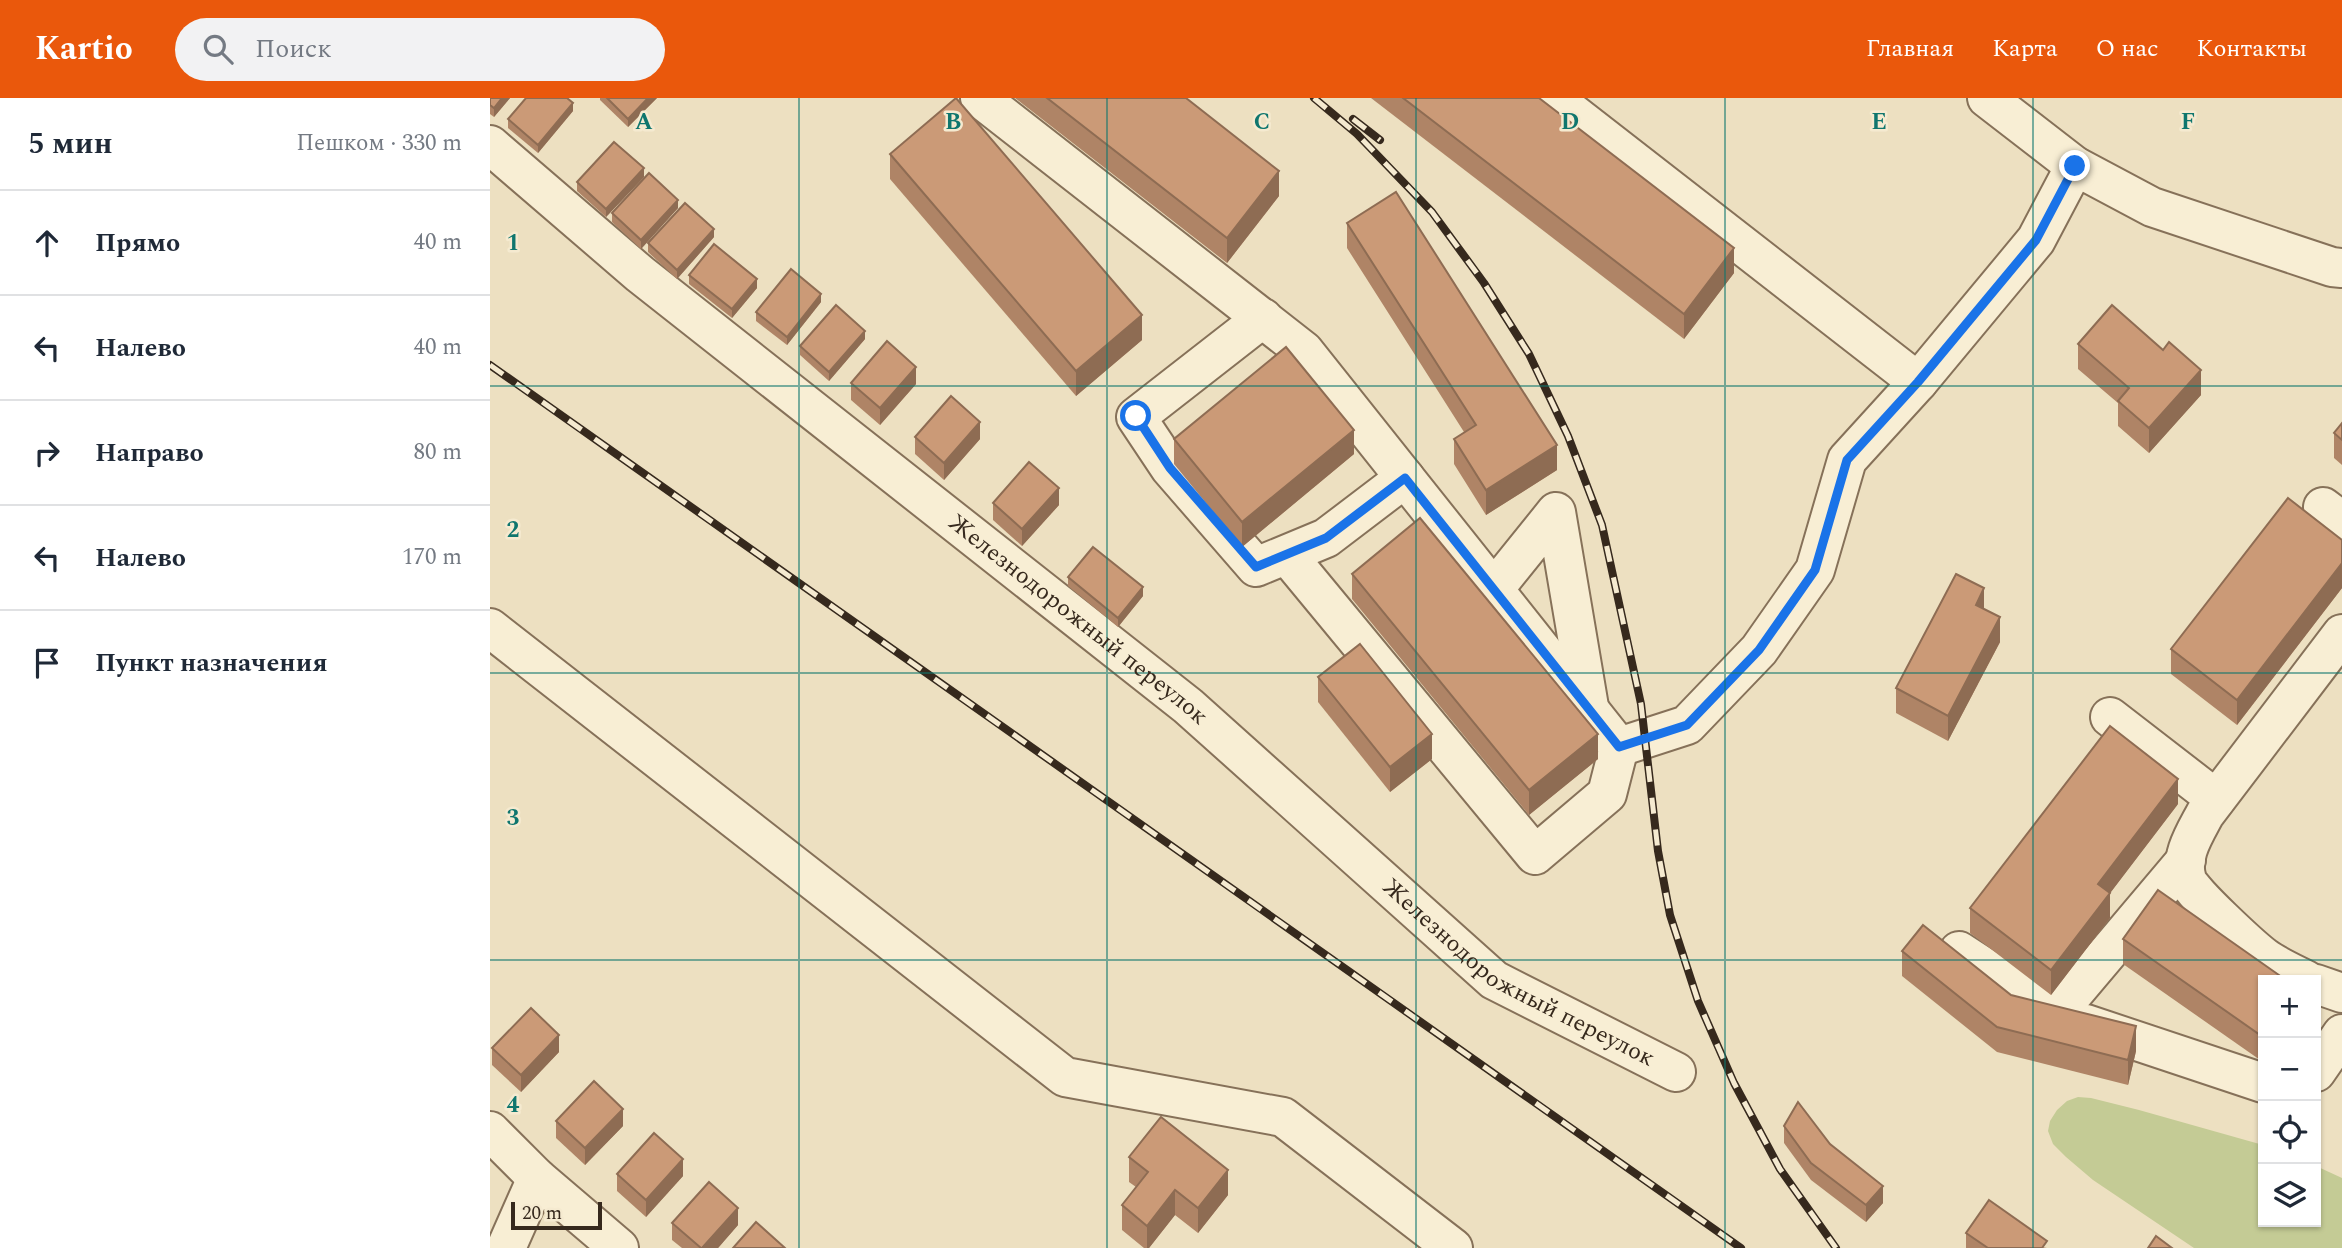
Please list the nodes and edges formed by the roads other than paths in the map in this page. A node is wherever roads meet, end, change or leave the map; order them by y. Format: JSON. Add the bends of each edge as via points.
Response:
{"nodes":[{"id":1,"x":980,"y":98,"type":"edge"},
{"id":2,"x":1553,"y":98,"type":"edge"},
{"id":3,"x":1987,"y":98,"type":"edge"},
{"id":4,"x":490,"y":145,"type":"edge"},
{"id":5,"x":2075,"y":166,"type":"junction"},
{"id":6,"x":2342,"y":268,"type":"edge"},
{"id":7,"x":1263,"y":318,"type":"junction"},
{"id":8,"x":1918,"y":382,"type":"junction"},
{"id":9,"x":1405,"y":478,"type":"junction"},
{"id":10,"x":1287,"y":555,"type":"junction"},
{"id":11,"x":1494,"y":589,"type":"junction"},
{"id":12,"x":490,"y":628,"type":"edge"},
{"id":13,"x":2342,"y":634,"type":"edge"},
{"id":14,"x":1589,"y":709,"type":"junction"},
{"id":15,"x":2110,"y":717,"type":"dead end"},
{"id":16,"x":1619,"y":747,"type":"junction"},
{"id":17,"x":2216,"y":799,"type":"junction"},
{"id":18,"x":2186,"y":860,"type":"junction"},
{"id":19,"x":1959,"y":951,"type":"edge"},
{"id":20,"x":2297,"y":975,"type":"edge"},
{"id":21,"x":2321,"y":986,"type":"edge"},
{"id":22,"x":2342,"y":992,"type":"edge"},
{"id":23,"x":2056,"y":1014,"type":"junction"},
{"id":24,"x":2342,"y":1034,"type":"edge"},
{"id":25,"x":2321,"y":1065,"type":"edge"},
{"id":26,"x":1676,"y":1072,"type":"dead end"},
{"id":27,"x":2258,"y":1081,"type":"edge"},
{"id":28,"x":490,"y":1131,"type":"edge"},
{"id":29,"x":537,"y":1178,"type":"junction"},
{"id":30,"x":506,"y":1248,"type":"edge"},
{"id":31,"x":619,"y":1248,"type":"edge"},
{"id":32,"x":1453,"y":1248,"type":"edge"}],
"edges":[{"from":1,"to":7,"type":"street"},
{"from":2,"to":8,"type":"street"},
{"from":3,"to":5,"type":"street"},
{"from":4,"to":26,"type":"street","name":"Железнодорожный переулок","via":[[651,283],[1188,706],[1494,980]]},
{"from":5,"to":6,"type":"street","via":[[2152,207]]},
{"from":5,"to":8,"type":"street","via":[[2036,240]]},
{"from":7,"to":9,"type":"street","via":[[1304,351]]},
{"from":7,"to":10,"type":"street","via":[[1136,416],[1170,468],[1256,567]]},
{"from":8,"to":16,"type":"street","via":[[1847,460],[1815,570],[1759,650],[1687,725]]},
{"from":9,"to":10,"type":"street","via":[[1326,538]]},
{"from":9,"to":11,"type":"street"},
{"from":10,"to":16,"type":"street","via":[[1535,855],[1607,794]]},
{"from":11,"to":14,"type":"street"},
{"from":11,"to":14,"type":"street","via":[[1556,512]]},
{"from":12,"to":32,"type":"street","via":[[1065,1077],[1283,1117]]},
{"from":13,"to":17,"type":"street"},
{"from":14,"to":16,"type":"street"},
{"from":15,"to":17,"type":"street"},
{"from":17,"to":18,"type":"street"},
{"from":18,"to":20,"type":"street","via":[[2187,881],[2218,914],[2265,958]]},
{"from":18,"to":23,"type":"street"},
{"from":19,"to":23,"type":"street"},
{"from":21,"to":22,"type":"street"},
{"from":23,"to":27,"type":"street"},
{"from":24,"to":25,"type":"street"},
{"from":28,"to":29,"type":"street"},
{"from":29,"to":30,"type":"street"},
{"from":29,"to":31,"type":"street"}]}
